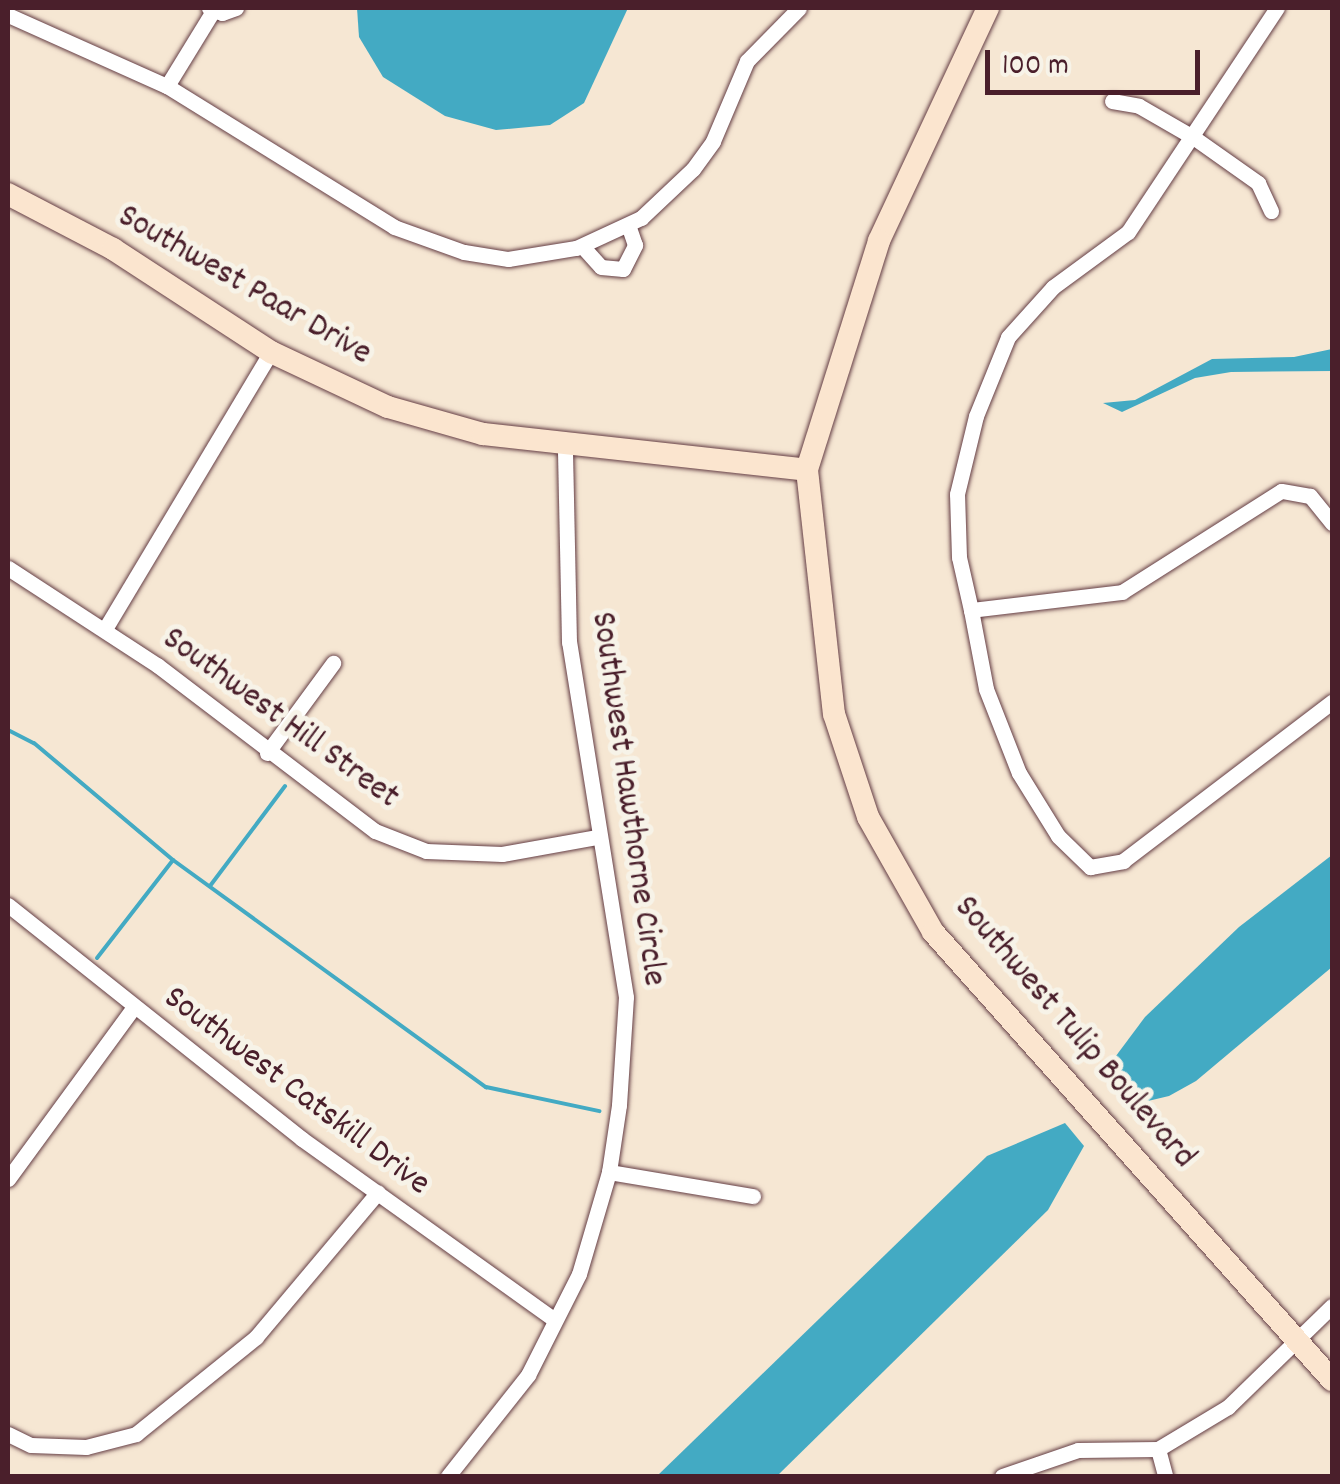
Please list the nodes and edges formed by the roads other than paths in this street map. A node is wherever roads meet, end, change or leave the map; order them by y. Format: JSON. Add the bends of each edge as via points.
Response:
{"nodes":[{"id":1,"x":236,"y":8,"type":"edge"},
{"id":2,"x":799,"y":8,"type":"edge"},
{"id":3,"x":988,"y":8,"type":"edge"},
{"id":4,"x":1277,"y":8,"type":"edge"},
{"id":5,"x":211,"y":9,"type":"edge"},
{"id":6,"x":8,"y":15,"type":"edge"},
{"id":7,"x":167,"y":86,"type":"junction"},
{"id":8,"x":1112,"y":101,"type":"dead end"},
{"id":9,"x":1192,"y":137,"type":"junction"},
{"id":10,"x":8,"y":194,"type":"edge"},
{"id":11,"x":1271,"y":210,"type":"dead end"},
{"id":12,"x":628,"y":225,"type":"junction"},
{"id":13,"x":582,"y":246,"type":"junction"},
{"id":14,"x":271,"y":352,"type":"junction"},
{"id":15,"x":565,"y":445,"type":"junction"},
{"id":16,"x":808,"y":470,"type":"junction"},
{"id":17,"x":1332,"y":523,"type":"edge"},
{"id":18,"x":8,"y":568,"type":"edge"},
{"id":19,"x":970,"y":610,"type":"junction"},
{"id":20,"x":105,"y":628,"type":"junction"},
{"id":21,"x":333,"y":662,"type":"dead end"},
{"id":22,"x":1332,"y":702,"type":"edge"},
{"id":23,"x":267,"y":753,"type":"junction"},
{"id":24,"x":596,"y":837,"type":"junction"},
{"id":25,"x":8,"y":905,"type":"edge"},
{"id":26,"x":134,"y":1007,"type":"junction"},
{"id":27,"x":609,"y":1172,"type":"junction"},
{"id":28,"x":8,"y":1179,"type":"edge"},
{"id":29,"x":378,"y":1192,"type":"junction"},
{"id":30,"x":753,"y":1196,"type":"dead end"},
{"id":31,"x":1332,"y":1306,"type":"edge"},
{"id":32,"x":553,"y":1319,"type":"junction"},
{"id":33,"x":1298,"y":1339,"type":"junction"},
{"id":34,"x":1332,"y":1380,"type":"edge"},
{"id":35,"x":8,"y":1434,"type":"edge"},
{"id":36,"x":1158,"y":1449,"type":"junction"},
{"id":37,"x":448,"y":1476,"type":"edge"},
{"id":38,"x":1002,"y":1476,"type":"edge"},
{"id":39,"x":1165,"y":1476,"type":"edge"}],
"edges":[{"from":1,"to":5,"type":"street"},
{"from":2,"to":12,"type":"street","via":[[747,61],[692,169]]},
{"from":3,"to":16,"type":"street","name":"Southwest Tulip Boulevard","via":[[879,241]]},
{"from":4,"to":9,"type":"street"},
{"from":5,"to":7,"type":"street"},
{"from":6,"to":7,"type":"street"},
{"from":7,"to":13,"type":"street","via":[[347,202],[420,238],[508,259]]},
{"from":8,"to":9,"type":"street","via":[[1139,106]]},
{"from":9,"to":11,"type":"street","via":[[1258,183]]},
{"from":9,"to":19,"type":"street","via":[[1128,232],[1052,288],[1008,337],[976,416],[957,494]]},
{"from":10,"to":14,"type":"street","name":"Southwest Paar Drive","via":[[113,249]]},
{"from":12,"to":13,"type":"street"},
{"from":12,"to":13,"type":"street","via":[[635,245],[623,269],[601,267]]},
{"from":14,"to":15,"type":"street","name":"Southwest Paar Drive","via":[[388,407],[483,434]]},
{"from":14,"to":20,"type":"street"},
{"from":15,"to":16,"type":"street","name":"Southwest Paar Drive"},
{"from":15,"to":24,"type":"street","name":"Southwest Hawthorne Circle","via":[[569,642]]},
{"from":16,"to":33,"type":"street","name":"Southwest Tulip Boulevard","via":[[834,714],[868,817],[933,932]]},
{"from":17,"to":19,"type":"street","via":[[1310,496],[1281,491],[1122,592]]},
{"from":18,"to":20,"type":"street","name":"Southwest Hill Street"},
{"from":19,"to":22,"type":"street","via":[[986,689],[1018,773],[1058,836],[1090,868],[1123,861]]},
{"from":20,"to":23,"type":"street","name":"Southwest Hill Street"},
{"from":21,"to":23,"type":"street"},
{"from":23,"to":24,"type":"street","name":"Southwest Hill Street","via":[[374,831],[426,852],[502,854]]},
{"from":24,"to":27,"type":"street","name":"Southwest Hawthorne Circle","via":[[626,997]]},
{"from":25,"to":26,"type":"street","name":"Southwest Catskill Drive"},
{"from":26,"to":28,"type":"street"},
{"from":26,"to":29,"type":"street","name":"Southwest Catskill Drive"},
{"from":27,"to":30,"type":"street"},
{"from":27,"to":32,"type":"street","name":"Southwest Hawthorne Circle","via":[[579,1274]]},
{"from":29,"to":32,"type":"street","name":"Southwest Catskill Drive"},
{"from":29,"to":35,"type":"street","via":[[256,1336],[136,1434],[86,1447],[31,1445]]},
{"from":31,"to":33,"type":"street"},
{"from":32,"to":37,"type":"street","name":"Southwest Hawthorne Circle","via":[[528,1374]]},
{"from":33,"to":34,"type":"street","name":"Southwest Tulip Boulevard"},
{"from":33,"to":36,"type":"street","via":[[1228,1407]]},
{"from":36,"to":38,"type":"street","via":[[1078,1450]]},
{"from":36,"to":39,"type":"street"}]}
